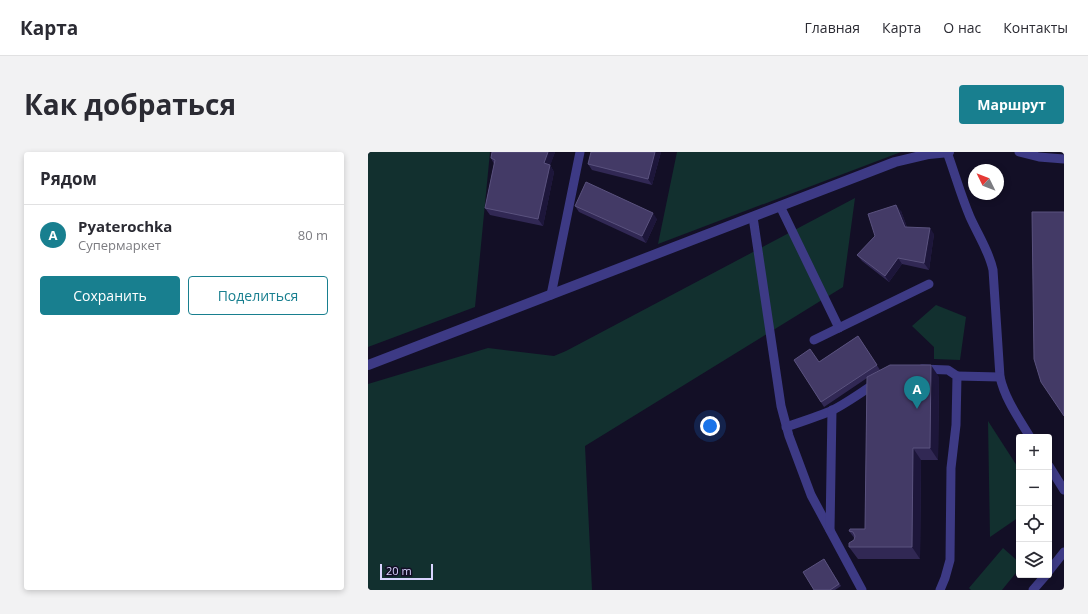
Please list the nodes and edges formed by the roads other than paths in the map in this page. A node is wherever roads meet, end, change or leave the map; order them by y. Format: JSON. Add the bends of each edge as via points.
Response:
{"nodes":[{"id":1,"x":580,"y":152,"type":"edge"},
{"id":2,"x":948,"y":152,"type":"edge"},
{"id":3,"x":1019,"y":152,"type":"edge"},
{"id":4,"x":1064,"y":159,"type":"edge"},
{"id":5,"x":780,"y":206,"type":"junction"},
{"id":6,"x":753,"y":217,"type":"junction"},
{"id":7,"x":929,"y":284,"type":"dead end"},
{"id":8,"x":551,"y":295,"type":"junction"},
{"id":9,"x":839,"y":328,"type":"junction"},
{"id":10,"x":814,"y":340,"type":"dead end"},
{"id":11,"x":368,"y":365,"type":"edge"},
{"id":12,"x":912,"y":369,"type":"edge"},
{"id":13,"x":886,"y":376,"type":"edge"},
{"id":14,"x":957,"y":376,"type":"junction"},
{"id":15,"x":1000,"y":376,"type":"junction"},
{"id":16,"x":832,"y":410,"type":"junction"},
{"id":17,"x":786,"y":427,"type":"junction"},
{"id":18,"x":1028,"y":434,"type":"edge"},
{"id":19,"x":1052,"y":470,"type":"edge"},
{"id":20,"x":1064,"y":490,"type":"edge"},
{"id":21,"x":830,"y":532,"type":"junction"},
{"id":22,"x":839,"y":548,"type":"junction"},
{"id":23,"x":852,"y":549,"type":"edge"},
{"id":24,"x":1064,"y":552,"type":"edge"},
{"id":25,"x":1052,"y":567,"type":"edge"},
{"id":26,"x":1044,"y":578,"type":"edge"},
{"id":27,"x":862,"y":590,"type":"edge"},
{"id":28,"x":940,"y":590,"type":"edge"},
{"id":29,"x":1034,"y":590,"type":"edge"}],
"edges":[{"from":1,"to":8,"type":"lane"},
{"from":2,"to":5,"type":"street","via":[[895,162]]},
{"from":2,"to":15,"type":"lane","via":[[970,216],[991,260]]},
{"from":3,"to":4,"type":"lane"},
{"from":5,"to":6,"type":"street"},
{"from":5,"to":9,"type":"lane"},
{"from":6,"to":8,"type":"street"},
{"from":6,"to":17,"type":"lane"},
{"from":7,"to":9,"type":"lane"},
{"from":8,"to":11,"type":"street"},
{"from":9,"to":10,"type":"lane"},
{"from":12,"to":14,"type":"lane","via":[[948,370]]},
{"from":13,"to":16,"type":"lane"},
{"from":14,"to":15,"type":"lane"},
{"from":14,"to":28,"type":"lane","via":[[956,426],[951,468],[950,560]]},
{"from":15,"to":18,"type":"lane","via":[[1005,395]]},
{"from":16,"to":17,"type":"lane"},
{"from":16,"to":21,"type":"lane"},
{"from":17,"to":21,"type":"lane","via":[[811,495]]},
{"from":19,"to":20,"type":"lane"},
{"from":21,"to":22,"type":"lane"},
{"from":22,"to":23,"type":"lane"},
{"from":22,"to":27,"type":"lane"},
{"from":24,"to":25,"type":"lane"},
{"from":26,"to":29,"type":"lane"}]}
